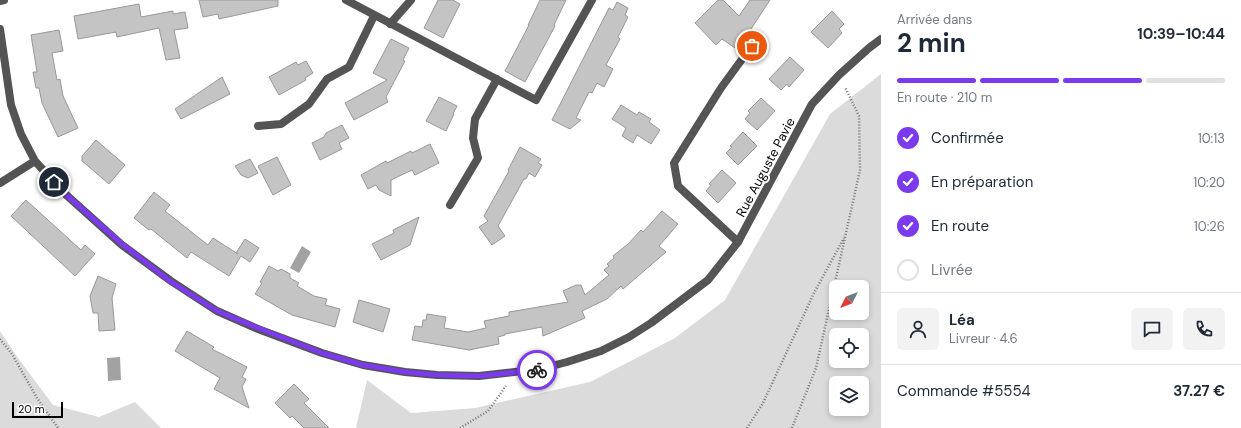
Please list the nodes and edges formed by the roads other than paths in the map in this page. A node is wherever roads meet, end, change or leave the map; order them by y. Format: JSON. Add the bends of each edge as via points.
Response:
{"nodes":[{"id":1,"x":4,"y":0,"type":"edge"},
{"id":2,"x":346,"y":0,"type":"edge"},
{"id":3,"x":411,"y":0,"type":"edge"},
{"id":4,"x":592,"y":0,"type":"edge"},
{"id":5,"x":0,"y":1,"type":"edge"},
{"id":6,"x":374,"y":16,"type":"junction"},
{"id":7,"x":390,"y":24,"type":"junction"},
{"id":8,"x":0,"y":29,"type":"edge"},
{"id":9,"x":759,"y":36,"type":"dead end"},
{"id":10,"x":881,"y":39,"type":"edge"},
{"id":11,"x":497,"y":80,"type":"junction"},
{"id":12,"x":258,"y":126,"type":"dead end"},
{"id":13,"x":36,"y":161,"type":"junction"},
{"id":14,"x":0,"y":183,"type":"edge"},
{"id":15,"x":450,"y":205,"type":"dead end"},
{"id":16,"x":738,"y":242,"type":"junction"}],
"edges":[{"from":1,"to":5,"type":"street"},
{"from":2,"to":6,"type":"street"},
{"from":3,"to":7,"type":"street"},
{"from":4,"to":11,"type":"street","via":[[536,100]]},
{"from":6,"to":7,"type":"street"},
{"from":6,"to":12,"type":"street","via":[[348,67],[327,80],[309,104],[281,124]]},
{"from":7,"to":11,"type":"street"},
{"from":8,"to":13,"type":"street","name":"Rue Auguste Pavie","via":[[11,105],[21,134]]},
{"from":9,"to":16,"type":"street","via":[[721,88],[674,163],[678,186]]},
{"from":10,"to":16,"type":"street","name":"Rue Auguste Pavie","via":[[839,75],[812,104]]},
{"from":11,"to":15,"type":"street","via":[[475,119],[473,138],[478,158]]},
{"from":13,"to":14,"type":"street"},
{"from":13,"to":16,"type":"street","name":"Rue Auguste Pavie","via":[[63,192],[122,244],[170,281],[217,311],[322,353],[363,365],[405,372],[479,376],[540,369],[601,351],[652,323],[708,280]]}]}
